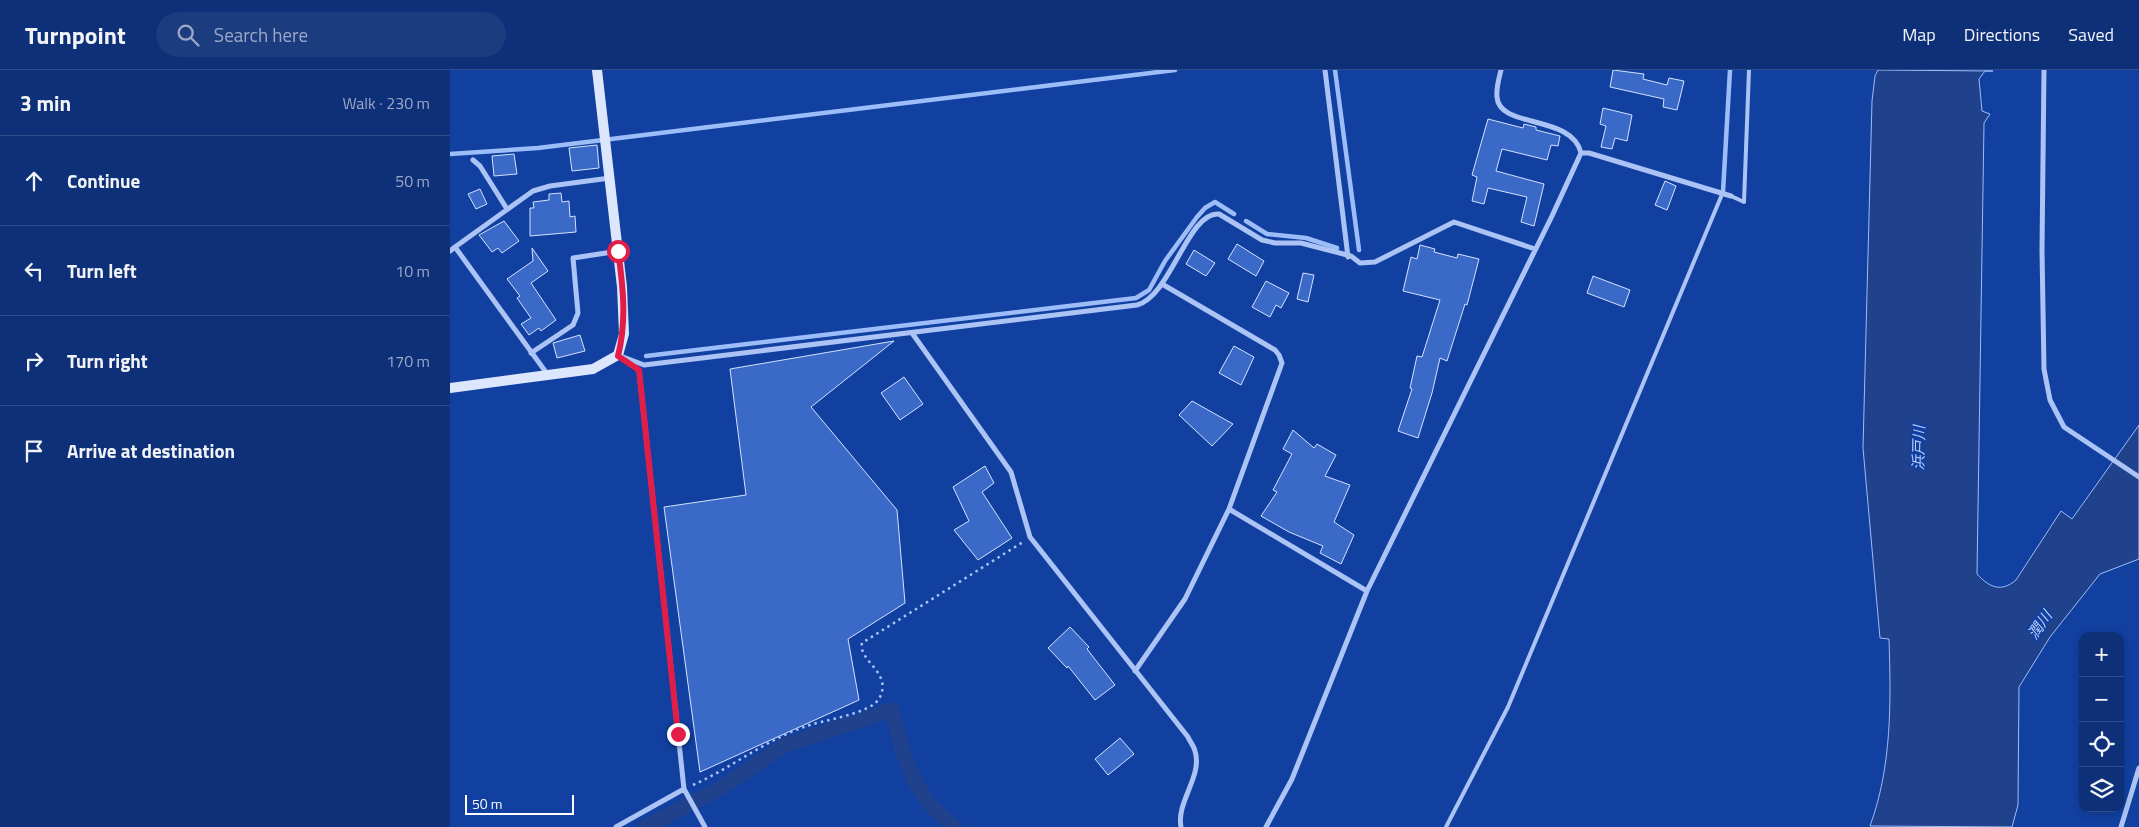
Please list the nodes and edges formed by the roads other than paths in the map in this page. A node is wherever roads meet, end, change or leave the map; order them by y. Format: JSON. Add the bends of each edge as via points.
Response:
{"nodes":[{"id":1,"x":597,"y":70,"type":"edge"},
{"id":2,"x":1325,"y":70,"type":"edge"},
{"id":3,"x":1501,"y":70,"type":"edge"},
{"id":4,"x":1749,"y":70,"type":"edge"},
{"id":5,"x":2044,"y":70,"type":"edge"},
{"id":6,"x":1581,"y":153,"type":"junction"},
{"id":7,"x":473,"y":160,"type":"dead end"},
{"id":8,"x":610,"y":178,"type":"junction"},
{"id":9,"x":1723,"y":192,"type":"junction"},
{"id":10,"x":1731,"y":196,"type":"joint"},
{"id":11,"x":507,"y":209,"type":"junction"},
{"id":12,"x":452,"y":249,"type":"edge"},
{"id":13,"x":1535,"y":249,"type":"junction"},
{"id":14,"x":618,"y":251,"type":"junction"},
{"id":15,"x":1348,"y":257,"type":"junction"},
{"id":16,"x":1162,"y":284,"type":"junction"},
{"id":17,"x":912,"y":334,"type":"junction"},
{"id":18,"x":531,"y":353,"type":"junction"},
{"id":19,"x":618,"y":356,"type":"junction"},
{"id":20,"x":548,"y":375,"type":"junction"},
{"id":21,"x":450,"y":388,"type":"edge"},
{"id":22,"x":2139,"y":477,"type":"edge"},
{"id":23,"x":1229,"y":509,"type":"junction"},
{"id":24,"x":1367,"y":591,"type":"junction"},
{"id":25,"x":1136,"y":671,"type":"junction"},
{"id":26,"x":2139,"y":768,"type":"edge"},
{"id":27,"x":684,"y":788,"type":"junction"},
{"id":28,"x":616,"y":827,"type":"edge"},
{"id":29,"x":705,"y":827,"type":"edge"},
{"id":30,"x":1181,"y":827,"type":"edge"},
{"id":31,"x":1266,"y":827,"type":"edge"},
{"id":32,"x":1446,"y":827,"type":"edge"},
{"id":33,"x":2121,"y":827,"type":"edge"}],
"edges":[{"from":1,"to":8,"type":"street"},
{"from":2,"to":15,"type":"street"},
{"from":3,"to":6,"type":"street","via":[[1497,97],[1500,107],[1509,114],[1567,132],[1579,144]]},
{"from":4,"to":10,"type":"lane","via":[[1744,202]]},
{"from":5,"to":22,"type":"street","via":[[2042,250],[2044,359],[2050,400],[2064,427]]},
{"from":6,"to":9,"type":"street"},
{"from":6,"to":13,"type":"street"},
{"from":7,"to":11,"type":"street"},
{"from":8,"to":11,"type":"street","via":[[533,191]]},
{"from":8,"to":14,"type":"street"},
{"from":9,"to":10,"type":"street"},
{"from":9,"to":32,"type":"lane","via":[[1508,707]]},
{"from":11,"to":12,"type":"street"},
{"from":12,"to":18,"type":"street"},
{"from":13,"to":15,"type":"street","via":[[1454,222],[1375,262],[1360,263]]},
{"from":13,"to":24,"type":"street"},
{"from":14,"to":18,"type":"street","via":[[573,258],[578,313],[573,325]]},
{"from":14,"to":19,"type":"street","via":[[624,334]]},
{"from":15,"to":16,"type":"street","via":[[1300,243],[1262,240],[1220,214],[1214,214],[1201,222]]},
{"from":16,"to":17,"type":"street","via":[[1145,303],[1137,305]]},
{"from":16,"to":23,"type":"street","via":[[1275,350],[1282,363]]},
{"from":17,"to":19,"type":"street","via":[[644,364]]},
{"from":17,"to":25,"type":"street","via":[[1011,472],[1030,537]]},
{"from":18,"to":20,"type":"street"},
{"from":19,"to":20,"type":"street","via":[[593,369]]},
{"from":19,"to":27,"type":"street","via":[[639,370]]},
{"from":20,"to":21,"type":"street"},
{"from":23,"to":24,"type":"street"},
{"from":23,"to":25,"type":"street","via":[[1185,598]]},
{"from":24,"to":31,"type":"street","via":[[1292,779]]},
{"from":25,"to":30,"type":"street","via":[[1196,752],[1196,768],[1182,810]]},
{"from":26,"to":33,"type":"street"},
{"from":27,"to":28,"type":"street"},
{"from":27,"to":29,"type":"street"}]}
